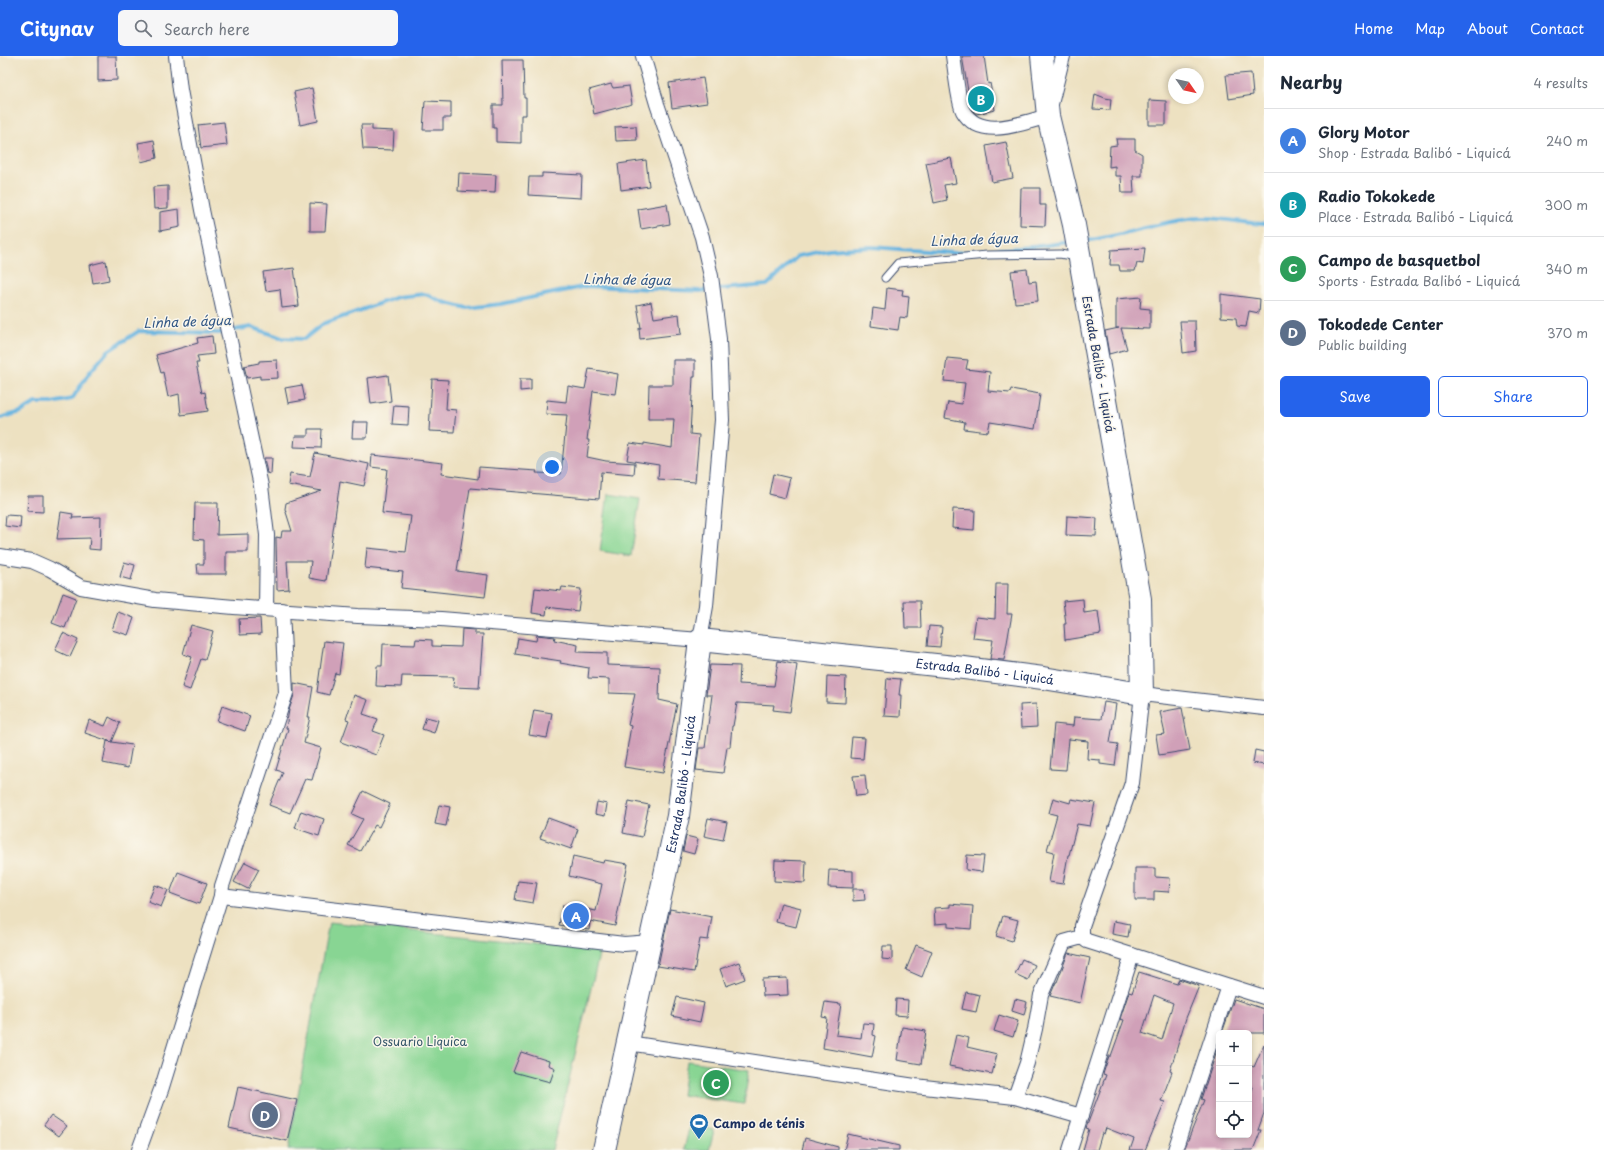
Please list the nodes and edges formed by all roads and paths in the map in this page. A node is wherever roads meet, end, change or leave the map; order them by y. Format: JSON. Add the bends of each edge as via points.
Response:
{"nodes":[{"id":1,"x":176,"y":56,"type":"edge"},
{"id":2,"x":643,"y":56,"type":"edge"},
{"id":3,"x":953,"y":56,"type":"edge"},
{"id":4,"x":1042,"y":56,"type":"edge"},
{"id":5,"x":1063,"y":56,"type":"edge"},
{"id":6,"x":1048,"y":116,"type":"junction"},
{"id":7,"x":1080,"y":256,"type":"junction"},
{"id":8,"x":885,"y":278,"type":"dead end"},
{"id":9,"x":0,"y":556,"type":"edge"},
{"id":10,"x":266,"y":609,"type":"junction"},
{"id":11,"x":282,"y":610,"type":"junction"},
{"id":12,"x":700,"y":640,"type":"junction"},
{"id":13,"x":1142,"y":694,"type":"junction"},
{"id":14,"x":1264,"y":708,"type":"edge"},
{"id":15,"x":222,"y":896,"type":"junction"},
{"id":16,"x":1082,"y":937,"type":"junction"},
{"id":17,"x":651,"y":942,"type":"junction"},
{"id":18,"x":1132,"y":956,"type":"junction"},
{"id":19,"x":1229,"y":986,"type":"junction"},
{"id":20,"x":1264,"y":997,"type":"edge"},
{"id":21,"x":628,"y":1043,"type":"junction"},
{"id":22,"x":1015,"y":1097,"type":"junction"},
{"id":23,"x":1081,"y":1116,"type":"junction"},
{"id":24,"x":139,"y":1150,"type":"edge"},
{"id":25,"x":604,"y":1150,"type":"edge"},
{"id":26,"x":1070,"y":1150,"type":"edge"},
{"id":27,"x":1175,"y":1150,"type":"edge"}],
"edges":[{"from":1,"to":10,"type":"street","via":[[202,210],[261,486],[267,535]]},
{"from":2,"to":12,"type":"street","via":[[702,237],[711,276],[719,339],[722,420],[706,606]]},
{"from":3,"to":6,"type":"street","via":[[962,110],[980,126],[992,128]]},
{"from":4,"to":6,"type":"main road","name":"Estrada Balibó - Liquicá"},
{"from":5,"to":6,"type":"street"},
{"from":6,"to":7,"type":"main road","name":"Estrada Balibó - Liquicá"},
{"from":7,"to":8,"type":"lane","via":[[987,255],[898,263]]},
{"from":7,"to":13,"type":"main road","name":"Estrada Balibó - Liquicá","via":[[1140,599]]},
{"from":9,"to":10,"type":"street","via":[[32,561],[81,587],[155,600]]},
{"from":10,"to":11,"type":"street"},
{"from":11,"to":12,"type":"street","via":[[441,619]]},
{"from":11,"to":15,"type":"street","via":[[286,693],[222,886]]},
{"from":12,"to":13,"type":"main road","name":"Estrada Balibó - Liquicá","via":[[964,668]]},
{"from":12,"to":17,"type":"main road","name":"Estrada Balibó - Liquicá","via":[[678,816]]},
{"from":13,"to":14,"type":"street"},
{"from":13,"to":16,"type":"street","via":[[1132,783],[1082,926]]},
{"from":15,"to":17,"type":"street","via":[[616,943]]},
{"from":15,"to":24,"type":"street","via":[[162,1087]]},
{"from":16,"to":18,"type":"street"},
{"from":16,"to":22,"type":"street","via":[[1064,942],[1041,995],[1036,1029]]},
{"from":17,"to":21,"type":"main road","name":"Estrada Balibó - Liquicá"},
{"from":18,"to":19,"type":"street"},
{"from":18,"to":23,"type":"street"},
{"from":19,"to":20,"type":"street"},
{"from":19,"to":27,"type":"street"},
{"from":21,"to":22,"type":"street","via":[[915,1086]]},
{"from":21,"to":25,"type":"main road","name":"Estrada Balibó - Liquicá"},
{"from":22,"to":23,"type":"street"},
{"from":23,"to":26,"type":"street"}]}
